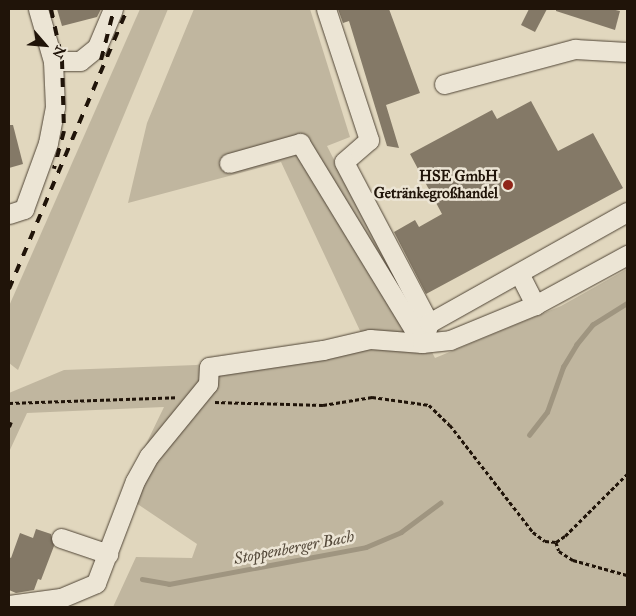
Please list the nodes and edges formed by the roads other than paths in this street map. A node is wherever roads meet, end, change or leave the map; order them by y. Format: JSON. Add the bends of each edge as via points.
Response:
{"nodes":[{"id":1,"x":38,"y":9,"type":"edge"},
{"id":2,"x":113,"y":9,"type":"edge"},
{"id":3,"x":326,"y":9,"type":"edge"},
{"id":4,"x":627,"y":52,"type":"edge"},
{"id":5,"x":53,"y":62,"type":"junction"},
{"id":6,"x":444,"y":84,"type":"dead end"},
{"id":7,"x":229,"y":163,"type":"dead end"},
{"id":8,"x":627,"y":212,"type":"edge"},
{"id":9,"x":9,"y":214,"type":"edge"},
{"id":10,"x":627,"y":255,"type":"edge"},
{"id":11,"x":520,"y":275,"type":"junction"},
{"id":12,"x":535,"y":305,"type":"junction"},
{"id":13,"x":429,"y":323,"type":"junction"},
{"id":14,"x":422,"y":343,"type":"junction"},
{"id":15,"x":61,"y":538,"type":"dead end"},
{"id":16,"x":108,"y":554,"type":"junction"},
{"id":17,"x":9,"y":605,"type":"edge"}],
"edges":[{"from":1,"to":5,"type":"lane"},
{"from":2,"to":5,"type":"lane","via":[[97,47],[80,61]]},
{"from":3,"to":13,"type":"lane","via":[[369,140],[344,162]]},
{"from":4,"to":6,"type":"lane","via":[[575,49]]},
{"from":5,"to":9,"type":"lane","via":[[55,107],[48,143],[24,209]]},
{"from":7,"to":14,"type":"lane","via":[[300,143]]},
{"from":8,"to":11,"type":"lane"},
{"from":10,"to":12,"type":"lane"},
{"from":11,"to":12,"type":"lane"},
{"from":11,"to":13,"type":"lane"},
{"from":12,"to":14,"type":"lane","via":[[450,340]]},
{"from":13,"to":14,"type":"lane"},
{"from":14,"to":16,"type":"lane","via":[[370,339],[323,350],[208,367],[208,384],[149,456],[135,481]]},
{"from":15,"to":16,"type":"lane"},
{"from":16,"to":17,"type":"lane","via":[[96,583],[81,591],[42,602]]}]}
